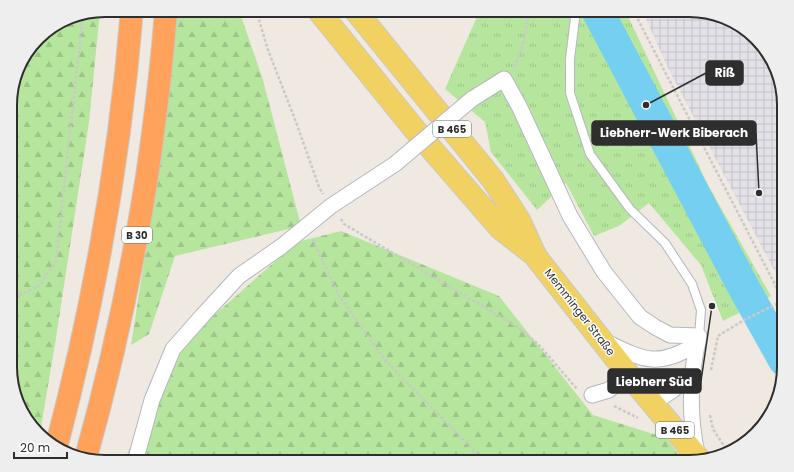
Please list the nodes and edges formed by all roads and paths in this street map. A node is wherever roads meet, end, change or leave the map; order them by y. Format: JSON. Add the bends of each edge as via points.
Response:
{"nodes":[{"id":1,"x":131,"y":17,"type":"edge"},
{"id":2,"x":165,"y":17,"type":"edge"},
{"id":3,"x":258,"y":17,"type":"edge"},
{"id":4,"x":324,"y":17,"type":"edge"},
{"id":5,"x":361,"y":17,"type":"edge"},
{"id":6,"x":528,"y":17,"type":"edge"},
{"id":7,"x":575,"y":17,"type":"edge"},
{"id":8,"x":637,"y":17,"type":"edge"},
{"id":9,"x":82,"y":20,"type":"edge"},
{"id":10,"x":504,"y":79,"type":"junction"},
{"id":11,"x":331,"y":206,"type":"junction"},
{"id":12,"x":306,"y":227,"type":"junction"},
{"id":13,"x":536,"y":256,"type":"junction"},
{"id":14,"x":777,"y":288,"type":"edge"},
{"id":15,"x":17,"y":290,"type":"edge"},
{"id":16,"x":777,"y":304,"type":"edge"},
{"id":17,"x":600,"y":339,"type":"junction"},
{"id":18,"x":698,"y":339,"type":"junction"},
{"id":19,"x":694,"y":371,"type":"junction"},
{"id":20,"x":628,"y":374,"type":"junction"},
{"id":21,"x":710,"y":375,"type":"dead end"},
{"id":22,"x":592,"y":394,"type":"junction"},
{"id":23,"x":710,"y":411,"type":"dead end"},
{"id":24,"x":646,"y":412,"type":"junction"},
{"id":25,"x":58,"y":441,"type":"edge"},
{"id":26,"x":725,"y":447,"type":"edge"},
{"id":27,"x":87,"y":453,"type":"edge"},
{"id":28,"x":698,"y":454,"type":"edge"},
{"id":29,"x":138,"y":455,"type":"edge"},
{"id":30,"x":478,"y":455,"type":"edge"},
{"id":31,"x":694,"y":455,"type":"edge"}],
"edges":[{"from":1,"to":25,"type":"highway","via":[[124,95],[108,208],[85,330]]},
{"from":2,"to":27,"type":"highway","number":"B 30","via":[[153,136],[130,277]]},
{"from":3,"to":11,"type":"path","via":[[319,187]]},
{"from":4,"to":13,"type":"main road","number":"B 465","via":[[415,130],[500,228]]},
{"from":5,"to":13,"type":"main road","number":"B 465","via":[[493,180],[519,220]]},
{"from":6,"to":10,"type":"path","via":[[521,53],[511,73]]},
{"from":7,"to":18,"type":"lane","via":[[570,59],[570,93],[590,154],[630,209],[665,243],[692,284],[701,310]]},
{"from":8,"to":14,"type":"path"},
{"from":9,"to":15,"type":"path","via":[[56,261],[39,286],[19,295]]},
{"from":10,"to":11,"type":"street","bridge":true,"via":[[472,99],[395,164]]},
{"from":10,"to":18,"type":"street","via":[[570,216],[604,272],[640,317],[670,335]]},
{"from":11,"to":12,"type":"street"},
{"from":11,"to":22,"type":"path","via":[[344,224],[516,326],[538,344],[579,391]]},
{"from":12,"to":29,"type":"street","via":[[239,276],[173,349],[152,400]]},
{"from":12,"to":30,"type":"path","via":[[338,294],[385,360]]},
{"from":13,"to":17,"type":"main road","name":"Memminger Straße","number":"B 465"},
{"from":16,"to":21,"type":"path","via":[[718,336]]},
{"from":17,"to":18,"type":"street","via":[[635,356],[652,360],[684,352]]},
{"from":17,"to":20,"type":"main road","name":"Memminger Straße","number":"B 465"},
{"from":18,"to":19,"type":"street"},
{"from":19,"to":24,"type":"street"},
{"from":19,"to":28,"type":"street","via":[[692,433]]},
{"from":20,"to":22,"type":"street","via":[[609,390]]},
{"from":20,"to":24,"type":"main road","name":"Memminger Straße","number":"B 465"},
{"from":22,"to":24,"type":"path"},
{"from":23,"to":26,"type":"path","via":[[713,429]]},
{"from":24,"to":31,"type":"main road","name":"Memminger Straße","number":"B 465"}]}
